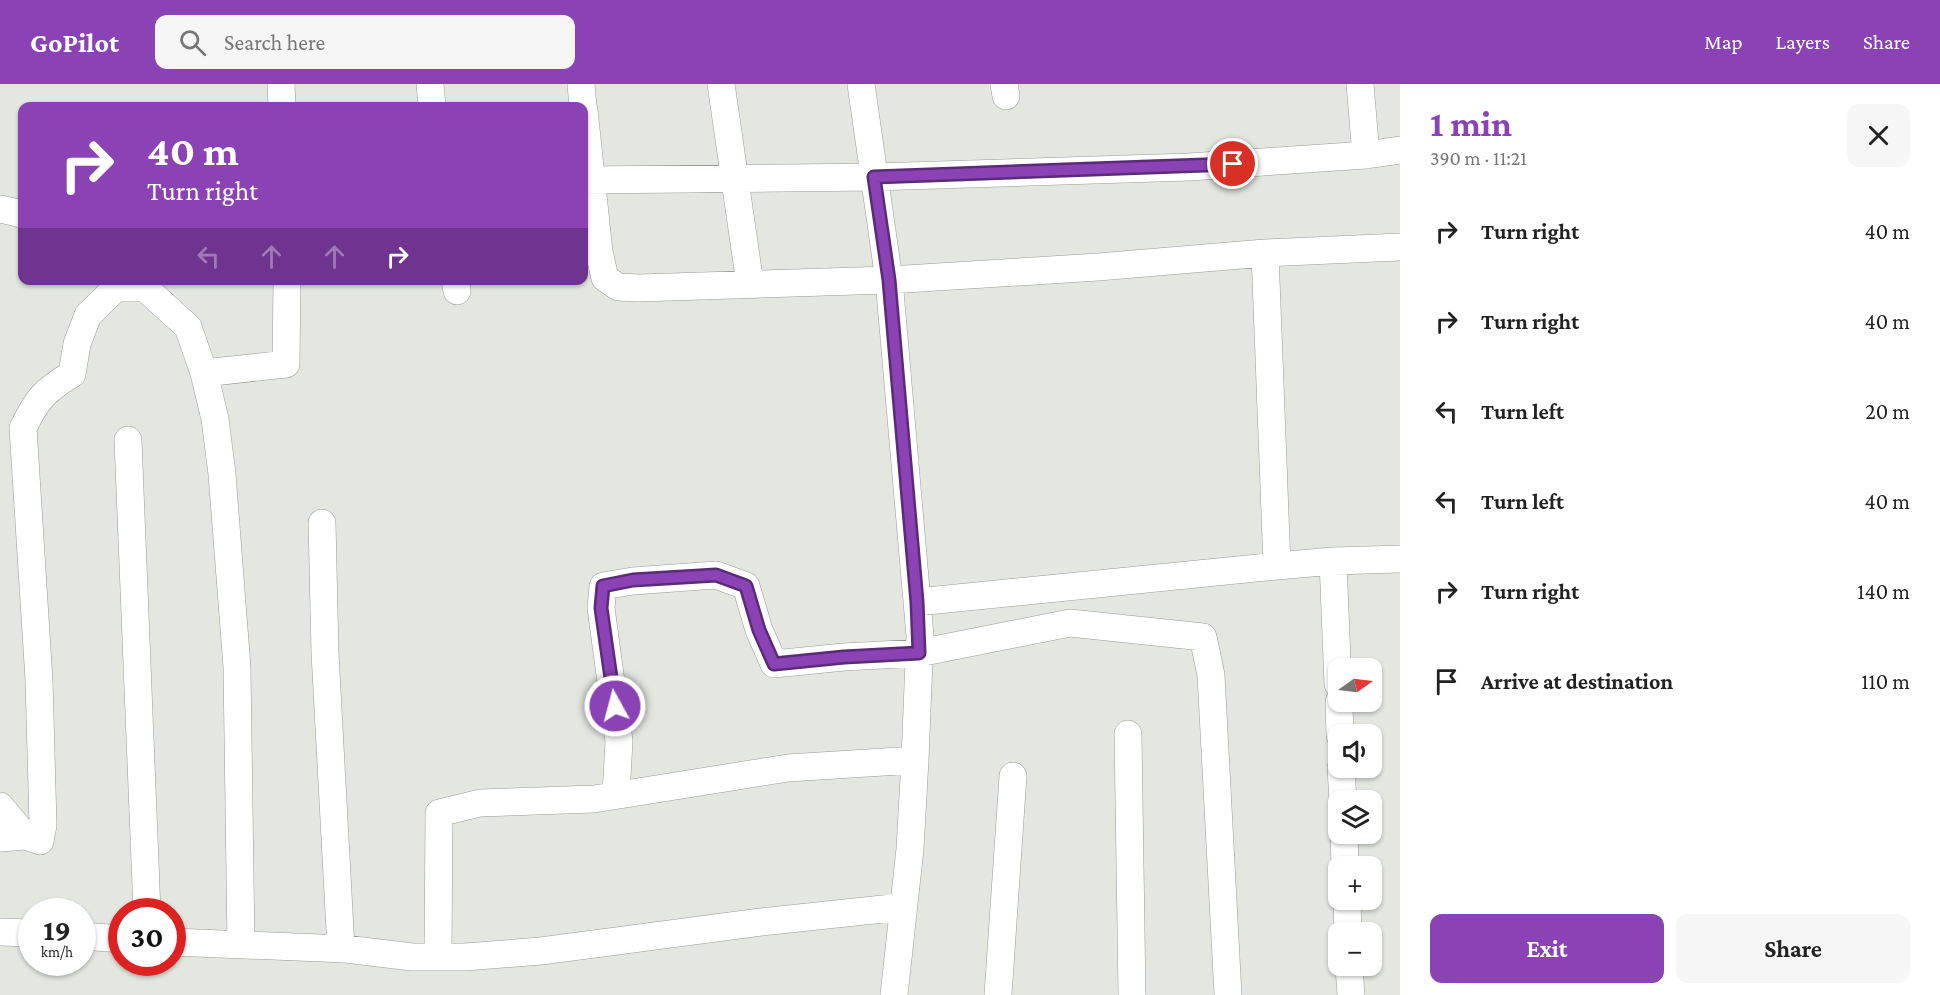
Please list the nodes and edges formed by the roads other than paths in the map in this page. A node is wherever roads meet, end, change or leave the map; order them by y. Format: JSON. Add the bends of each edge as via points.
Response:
{"nodes":[{"id":1,"x":281,"y":84,"type":"edge"},
{"id":2,"x":430,"y":84,"type":"edge"},
{"id":3,"x":581,"y":84,"type":"edge"},
{"id":4,"x":721,"y":84,"type":"edge"},
{"id":5,"x":861,"y":84,"type":"edge"},
{"id":6,"x":1360,"y":84,"type":"edge"},
{"id":7,"x":282,"y":102,"type":"edge"},
{"id":8,"x":432,"y":102,"type":"edge"},
{"id":9,"x":582,"y":102,"type":"edge"},
{"id":10,"x":1400,"y":150,"type":"edge"},
{"id":11,"x":1366,"y":155,"type":"junction"},
{"id":12,"x":874,"y":177,"type":"junction"},
{"id":13,"x":735,"y":178,"type":"junction"},
{"id":14,"x":588,"y":180,"type":"edge"},
{"id":15,"x":588,"y":186,"type":"edge"},
{"id":16,"x":0,"y":209,"type":"edge"},
{"id":17,"x":18,"y":213,"type":"edge"},
{"id":18,"x":1400,"y":247,"type":"edge"},
{"id":19,"x":1266,"y":253,"type":"junction"},
{"id":20,"x":889,"y":280,"type":"junction"},
{"id":21,"x":750,"y":284,"type":"junction"},
{"id":22,"x":112,"y":285,"type":"edge"},
{"id":23,"x":121,"y":285,"type":"edge"},
{"id":24,"x":287,"y":285,"type":"edge"},
{"id":25,"x":204,"y":373,"type":"junction"},
{"id":26,"x":128,"y":440,"type":"dead end"},
{"id":27,"x":322,"y":523,"type":"dead end"},
{"id":28,"x":1400,"y":560,"type":"edge"},
{"id":29,"x":1333,"y":561,"type":"junction"},
{"id":30,"x":1277,"y":566,"type":"junction"},
{"id":31,"x":917,"y":602,"type":"junction"},
{"id":32,"x":919,"y":653,"type":"junction"},
{"id":33,"x":1337,"y":658,"type":"edge"},
{"id":34,"x":1128,"y":734,"type":"dead end"},
{"id":35,"x":915,"y":759,"type":"junction"},
{"id":36,"x":1013,"y":776,"type":"dead end"},
{"id":37,"x":616,"y":795,"type":"junction"},
{"id":38,"x":0,"y":806,"type":"edge"},
{"id":39,"x":13,"y":837,"type":"edge"},
{"id":40,"x":146,"y":898,"type":"edge"},
{"id":41,"x":902,"y":907,"type":"junction"},
{"id":42,"x":0,"y":932,"type":"edge"},
{"id":43,"x":18,"y":933,"type":"edge"},
{"id":44,"x":186,"y":943,"type":"edge"},
{"id":45,"x":241,"y":945,"type":"junction"},
{"id":46,"x":341,"y":949,"type":"junction"},
{"id":47,"x":438,"y":957,"type":"junction"},
{"id":48,"x":1350,"y":976,"type":"edge"},
{"id":49,"x":894,"y":995,"type":"edge"},
{"id":50,"x":998,"y":995,"type":"edge"},
{"id":51,"x":1132,"y":995,"type":"edge"},
{"id":52,"x":1228,"y":995,"type":"edge"},
{"id":53,"x":1351,"y":995,"type":"edge"}],
"edges":[{"from":1,"to":7,"type":"street"},
{"from":2,"to":8,"type":"street"},
{"from":3,"to":9,"type":"street"},
{"from":4,"to":13,"type":"street"},
{"from":5,"to":12,"type":"street"},
{"from":6,"to":11,"type":"street"},
{"from":10,"to":11,"type":"street"},
{"from":11,"to":12,"type":"street","via":[[1189,167]]},
{"from":12,"to":13,"type":"street"},
{"from":12,"to":20,"type":"street"},
{"from":13,"to":14,"type":"street"},
{"from":13,"to":21,"type":"street"},
{"from":15,"to":21,"type":"street","via":[[605,278],[618,287]]},
{"from":16,"to":17,"type":"street"},
{"from":18,"to":19,"type":"street"},
{"from":19,"to":20,"type":"street"},
{"from":19,"to":30,"type":"street"},
{"from":20,"to":21,"type":"street"},
{"from":20,"to":31,"type":"street"},
{"from":22,"to":39,"type":"street","via":[[88,315],[77,344],[72,374],[49,387],[33,406],[23,428],[39,680],[43,825],[40,841]]},
{"from":23,"to":25,"type":"street","via":[[145,288],[188,327]]},
{"from":24,"to":25,"type":"street","via":[[286,364]]},
{"from":25,"to":45,"type":"street","via":[[222,474],[237,667]]},
{"from":26,"to":40,"type":"street"},
{"from":27,"to":46,"type":"street"},
{"from":28,"to":29,"type":"street"},
{"from":29,"to":30,"type":"street"},
{"from":29,"to":33,"type":"street"},
{"from":30,"to":31,"type":"street"},
{"from":31,"to":32,"type":"street"},
{"from":32,"to":35,"type":"street"},
{"from":32,"to":37,"type":"street","via":[[774,664],[746,586],[716,575],[633,580],[603,586],[601,608],[619,741]]},
{"from":32,"to":52,"type":"street","via":[[1070,623],[1203,637],[1211,675]]},
{"from":34,"to":51,"type":"street"},
{"from":35,"to":37,"type":"street","via":[[788,768]]},
{"from":35,"to":41,"type":"street"},
{"from":36,"to":50,"type":"street"},
{"from":37,"to":47,"type":"street","via":[[480,803],[439,813]]},
{"from":38,"to":39,"type":"street"},
{"from":41,"to":47,"type":"street","via":[[541,951]]},
{"from":41,"to":49,"type":"street"},
{"from":42,"to":43,"type":"street"},
{"from":44,"to":45,"type":"street"},
{"from":45,"to":46,"type":"street"},
{"from":46,"to":47,"type":"street"},
{"from":48,"to":53,"type":"street"}]}
